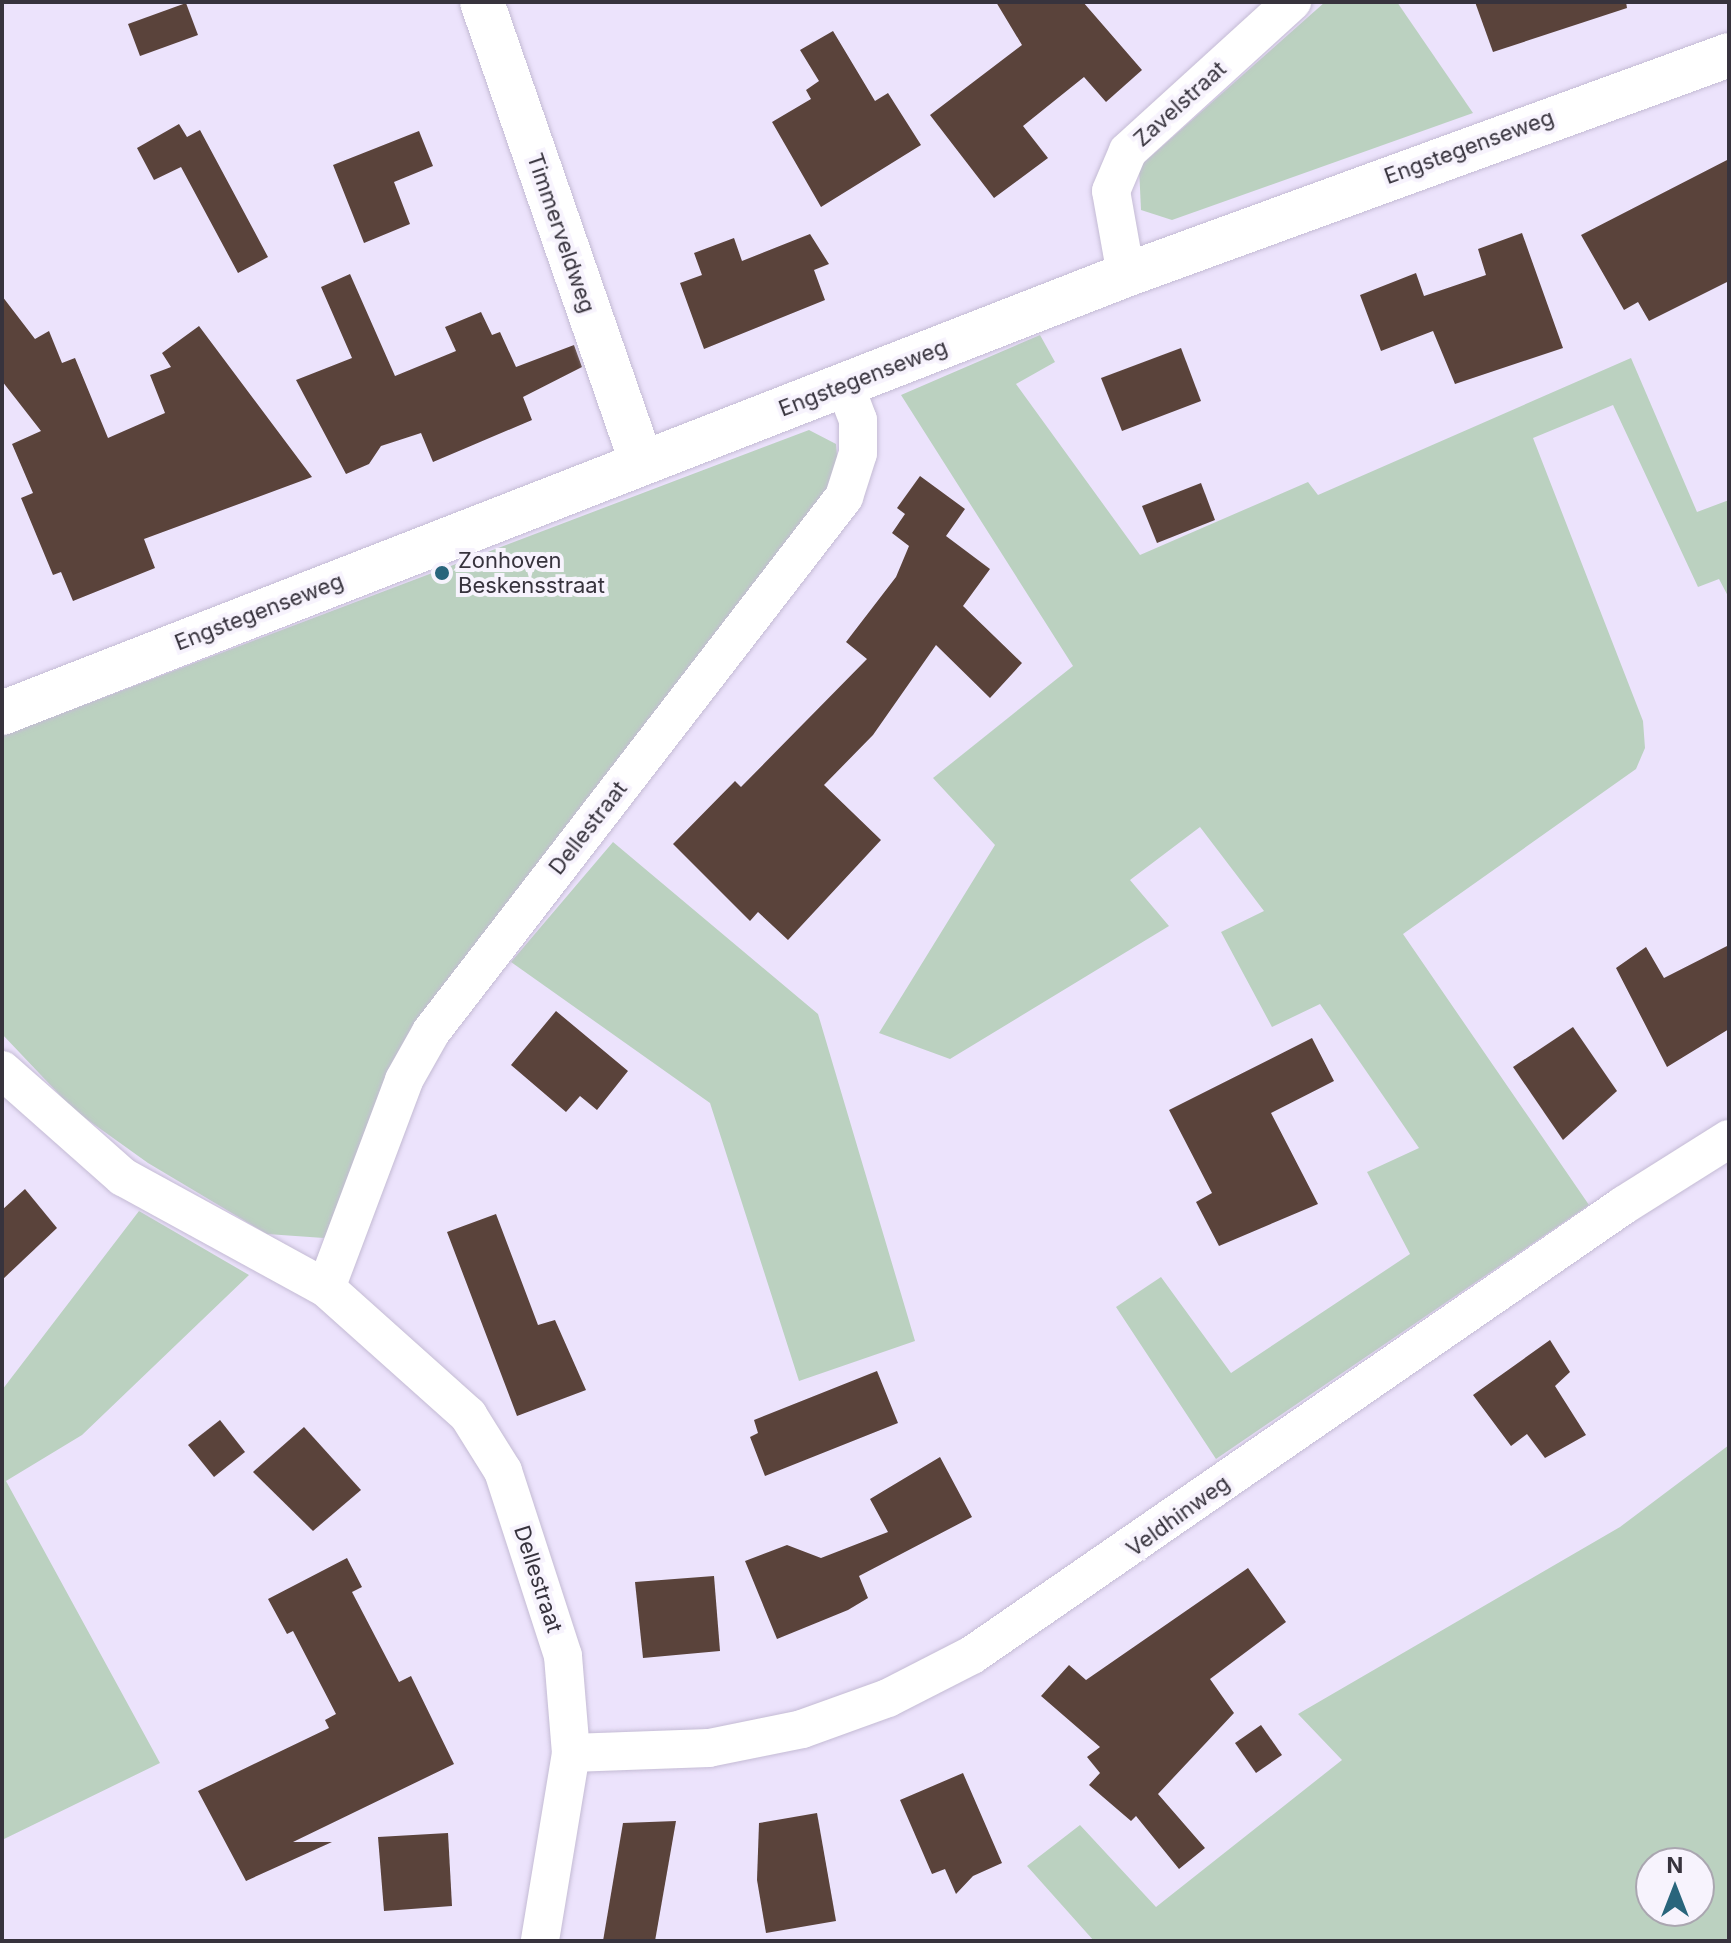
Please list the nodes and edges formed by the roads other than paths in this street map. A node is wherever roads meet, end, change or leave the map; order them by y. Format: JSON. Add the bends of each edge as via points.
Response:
{"nodes":[{"id":1,"x":482,"y":2,"type":"edge"},
{"id":2,"x":1292,"y":2,"type":"edge"},
{"id":3,"x":1729,"y":55,"type":"edge"},
{"id":4,"x":1126,"y":275,"type":"junction"},
{"id":5,"x":845,"y":386,"type":"junction"},
{"id":6,"x":641,"y":462,"type":"junction"},
{"id":7,"x":2,"y":713,"type":"edge"},
{"id":8,"x":2,"y":1070,"type":"edge"},
{"id":9,"x":1729,"y":1139,"type":"edge"},
{"id":10,"x":326,"y":1288,"type":"junction"},
{"id":11,"x":571,"y":1753,"type":"junction"},
{"id":12,"x":540,"y":1941,"type":"edge"}],
"edges":[{"from":1,"to":6,"type":"street","name":"Timmerveldweg"},
{"from":2,"to":4,"type":"street","name":"Zavelstraat","via":[[1128,151],[1111,191]]},
{"from":3,"to":4,"type":"street","name":"Engstegenseweg"},
{"from":4,"to":5,"type":"street","name":"Engstegenseweg"},
{"from":5,"to":6,"type":"street","name":"Engstegenseweg"},
{"from":5,"to":10,"type":"street","name":"Dellestraat","via":[[858,420],[858,453],[844,497],[431,1032],[404,1080]]},
{"from":6,"to":7,"type":"street","name":"Engstegenseweg"},
{"from":8,"to":10,"type":"street","name":"Dellestraat","via":[[123,1177]]},
{"from":9,"to":11,"type":"street","name":"Veldhinweg","via":[[1624,1205],[972,1655],[888,1698],[802,1729],[709,1748]]},
{"from":10,"to":11,"type":"street","name":"Dellestraat","via":[[468,1415],[503,1471],[563,1656]]},
{"from":11,"to":12,"type":"street","name":"Dellestraat"}]}
